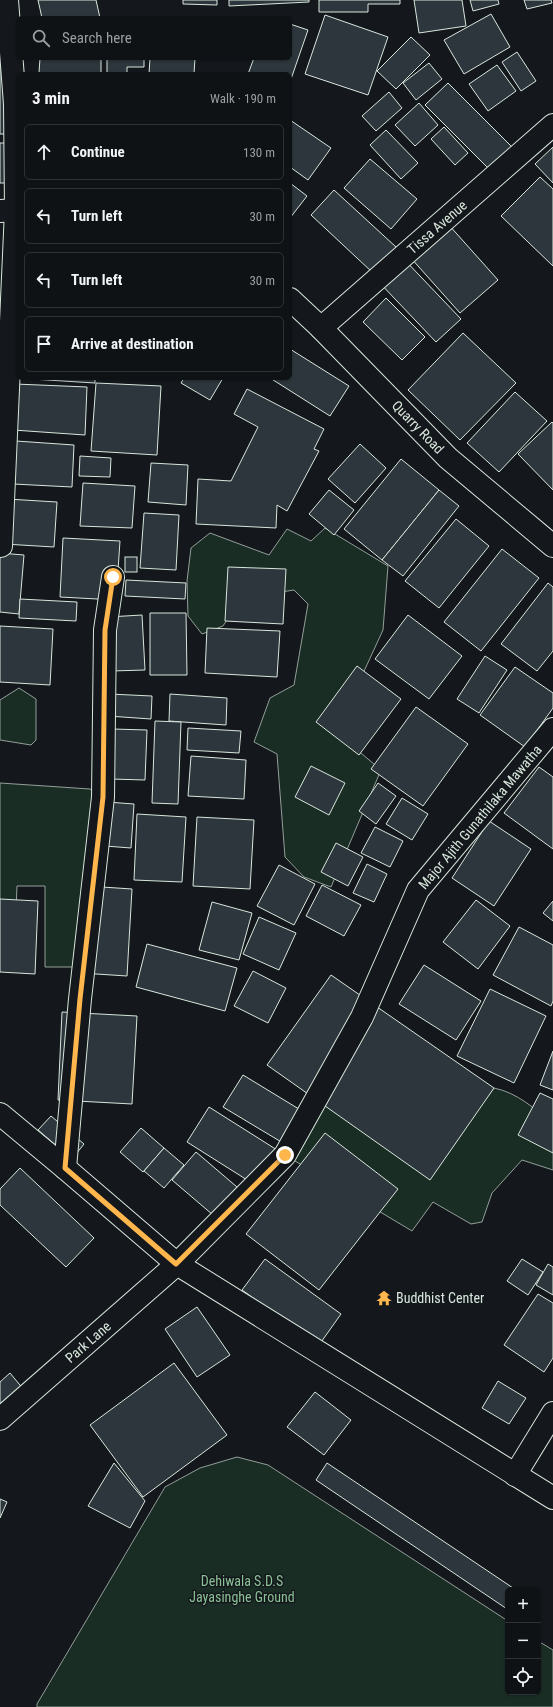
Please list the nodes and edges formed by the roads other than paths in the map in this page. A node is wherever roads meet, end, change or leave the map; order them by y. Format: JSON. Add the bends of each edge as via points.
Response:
{"nodes":[{"id":1,"x":7,"y":0,"type":"edge"},
{"id":2,"x":553,"y":125,"type":"edge"},
{"id":3,"x":11,"y":210,"type":"edge"},
{"id":4,"x":292,"y":301,"type":"edge"},
{"id":5,"x":321,"y":328,"type":"junction"},
{"id":6,"x":1,"y":546,"type":"dead end"},
{"id":7,"x":553,"y":546,"type":"edge"},
{"id":8,"x":113,"y":577,"type":"dead end"},
{"id":9,"x":553,"y":729,"type":"edge"},
{"id":10,"x":0,"y":1114,"type":"edge"},
{"id":11,"x":65,"y":1168,"type":"junction"},
{"id":12,"x":176,"y":1264,"type":"junction"},
{"id":13,"x":553,"y":1413,"type":"edge"},
{"id":14,"x":0,"y":1419,"type":"edge"},
{"id":15,"x":515,"y":1475,"type":"junction"},
{"id":16,"x":553,"y":1498,"type":"edge"}],
"edges":[{"from":1,"to":3,"type":"street","via":[[15,104]]},
{"from":2,"to":5,"type":"street","name":"Tissa Avenue"},
{"from":3,"to":6,"type":"street"},
{"from":4,"to":5,"type":"street","name":"Quarry Road"},
{"from":5,"to":7,"type":"street","name":"Quarry Road","via":[[448,458]]},
{"from":8,"to":11,"type":"street","via":[[105,630],[103,797],[80,999]]},
{"from":9,"to":12,"type":"street","name":"Major Ajith Gunathilaka Mawatha","via":[[418,890],[362,1017],[285,1155]]},
{"from":10,"to":11,"type":"street"},
{"from":11,"to":12,"type":"street"},
{"from":12,"to":14,"type":"street","name":"Park Lane"},
{"from":12,"to":15,"type":"street"},
{"from":13,"to":15,"type":"street"},
{"from":15,"to":16,"type":"street"}]}
